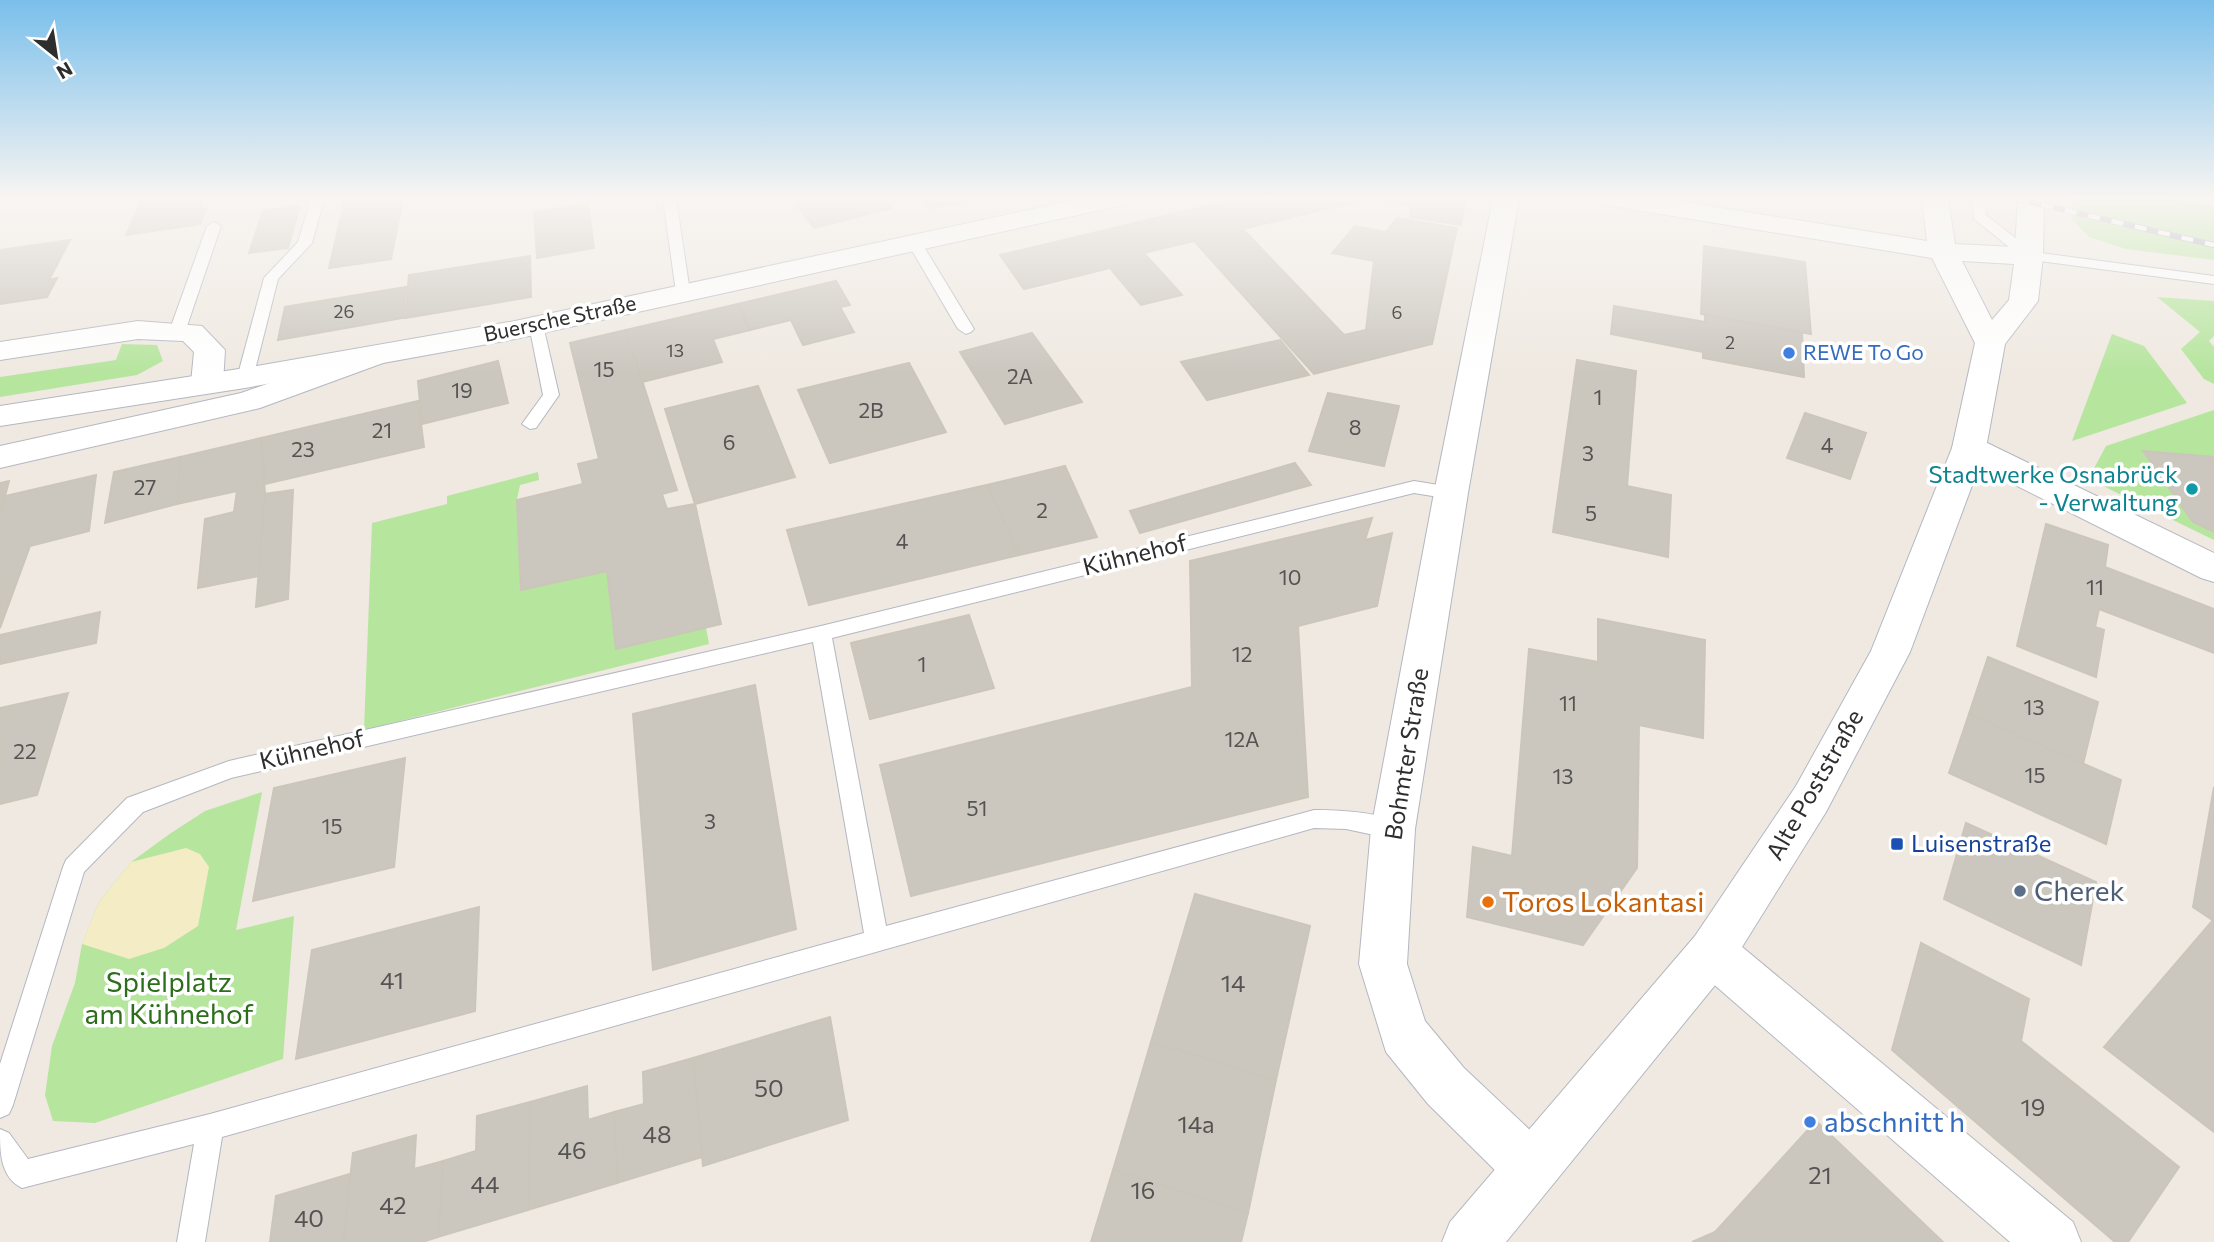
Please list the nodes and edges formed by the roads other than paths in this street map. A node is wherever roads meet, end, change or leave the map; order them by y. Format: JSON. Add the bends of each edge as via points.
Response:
{"nodes":[{"id":1,"x":2029,"y":256,"type":"edge"},
{"id":2,"x":204,"y":257,"type":"edge"},
{"id":3,"x":291,"y":257,"type":"edge"},
{"id":4,"x":678,"y":257,"type":"edge"},
{"id":5,"x":845,"y":257,"type":"edge"},
{"id":6,"x":923,"y":257,"type":"edge"},
{"id":7,"x":1495,"y":257,"type":"edge"},
{"id":8,"x":1948,"y":257,"type":"edge"},
{"id":9,"x":2036,"y":257,"type":"edge"},
{"id":10,"x":2214,"y":280,"type":"edge"},
{"id":11,"x":683,"y":292,"type":"junction"},
{"id":12,"x":536,"y":326,"type":"junction"},
{"id":13,"x":967,"y":329,"type":"dead end"},
{"id":14,"x":177,"y":332,"type":"junction"},
{"id":15,"x":1990,"y":343,"type":"junction"},
{"id":16,"x":0,"y":351,"type":"edge"},
{"id":17,"x":374,"y":356,"type":"junction"},
{"id":18,"x":245,"y":378,"type":"junction"},
{"id":19,"x":206,"y":383,"type":"junction"},
{"id":20,"x":0,"y":416,"type":"edge"},
{"id":21,"x":530,"y":424,"type":"dead end"},
{"id":22,"x":1969,"y":448,"type":"junction"},
{"id":23,"x":0,"y":457,"type":"edge"},
{"id":24,"x":1451,"y":493,"type":"junction"},
{"id":25,"x":2214,"y":569,"type":"edge"},
{"id":26,"x":821,"y":633,"type":"junction"},
{"id":27,"x":1393,"y":829,"type":"junction"},
{"id":28,"x":877,"y":940,"type":"junction"},
{"id":29,"x":1712,"y":952,"type":"junction"},
{"id":30,"x":0,"y":1105,"type":"edge"},
{"id":31,"x":210,"y":1127,"type":"junction"},
{"id":32,"x":0,"y":1142,"type":"edge"},
{"id":33,"x":1530,"y":1167,"type":"junction"},
{"id":34,"x":191,"y":1242,"type":"edge"},
{"id":35,"x":1470,"y":1242,"type":"edge"},
{"id":36,"x":2053,"y":1242,"type":"edge"}],
"edges":[{"from":1,"to":15,"type":"main road","name":"Alte Poststraße","via":[[2023,301]]},
{"from":2,"to":14,"type":"lane"},
{"from":3,"to":18,"type":"lane","via":[[271,278]]},
{"from":4,"to":11,"type":"lane"},
{"from":5,"to":11,"type":"main road","name":"Buersche Straße"},
{"from":6,"to":13,"type":"lane"},
{"from":7,"to":24,"type":"main road","name":"Bohmter Straße"},
{"from":8,"to":15,"type":"main road"},
{"from":9,"to":10,"type":"lane"},
{"from":11,"to":12,"type":"main road","name":"Buersche Straße"},
{"from":12,"to":17,"type":"main road","name":"Buersche Straße"},
{"from":12,"to":21,"type":"lane","via":[[551,395]]},
{"from":14,"to":16,"type":"main road","via":[[138,330]]},
{"from":14,"to":19,"type":"main road","via":[[191,332],[210,349]]},
{"from":15,"to":22,"type":"main road","name":"Alte Poststraße"},
{"from":17,"to":18,"type":"main road","name":"Buersche Straße"},
{"from":17,"to":23,"type":"main road","name":"Buersche Straße","via":[[249,401]]},
{"from":18,"to":19,"type":"main road","name":"Buersche Straße"},
{"from":19,"to":20,"type":"main road","name":"Buersche Straße"},
{"from":22,"to":25,"type":"main road"},
{"from":22,"to":29,"type":"main road","name":"Alte Poststraße","via":[[1890,652],[1811,799]]},
{"from":24,"to":26,"type":"lane","name":"Kühnehof","via":[[1414,487]]},
{"from":24,"to":27,"type":"main road","name":"Bohmter Straße"},
{"from":26,"to":28,"type":"lane"},
{"from":26,"to":30,"type":"lane","name":"Kühnehof","via":[[229,770],[135,805],[74,867]]},
{"from":27,"to":28,"type":"lane","via":[[1314,819]]},
{"from":27,"to":33,"type":"main road","name":"Bohmter Straße","via":[[1383,964],[1404,1035],[1446,1086]]},
{"from":28,"to":31,"type":"lane"},
{"from":29,"to":33,"type":"main road","name":"Alte Poststraße"},
{"from":29,"to":36,"type":"main road"},
{"from":31,"to":32,"type":"lane","via":[[22,1174]]},
{"from":31,"to":34,"type":"lane"},
{"from":33,"to":35,"type":"main road"}]}
